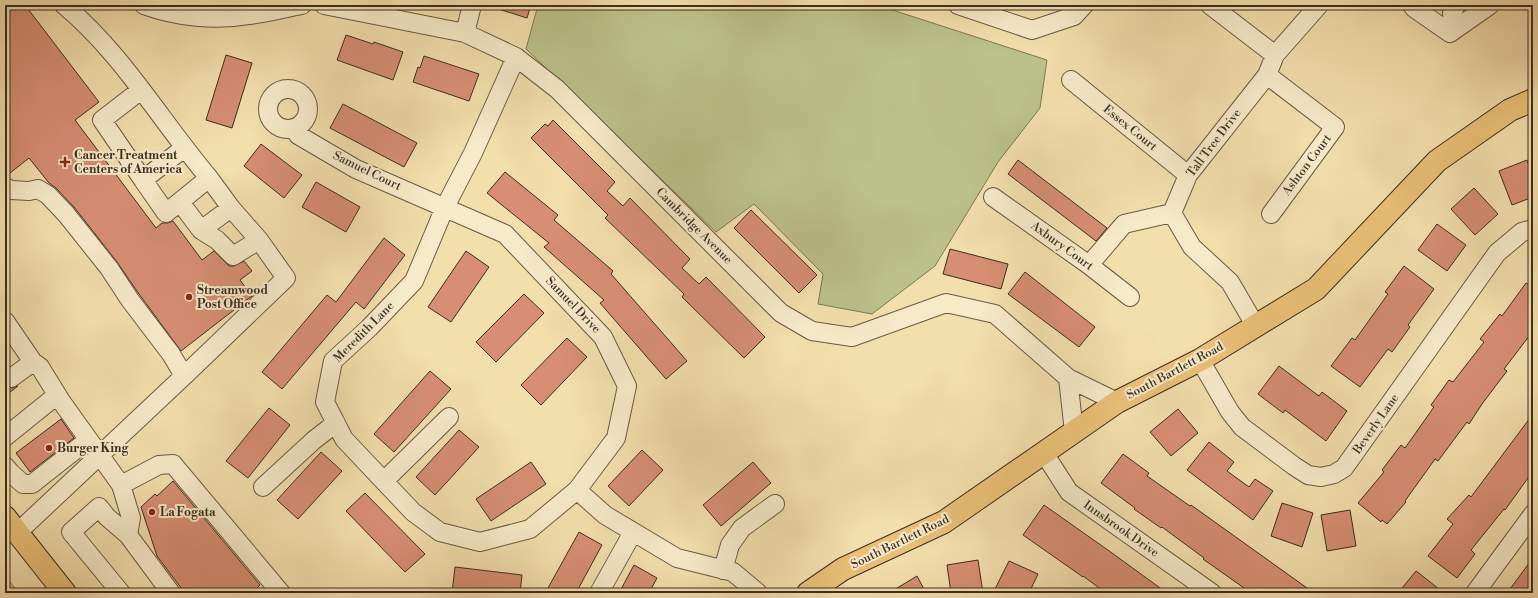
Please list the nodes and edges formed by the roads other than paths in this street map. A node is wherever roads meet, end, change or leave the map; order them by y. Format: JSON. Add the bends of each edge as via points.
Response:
{"nodes":[{"id":1,"x":64,"y":5,"type":"edge"},
{"id":2,"x":144,"y":5,"type":"edge"},
{"id":3,"x":302,"y":5,"type":"edge"},
{"id":4,"x":324,"y":5,"type":"edge"},
{"id":5,"x":472,"y":5,"type":"edge"},
{"id":6,"x":958,"y":5,"type":"edge"},
{"id":7,"x":1084,"y":5,"type":"edge"},
{"id":8,"x":1210,"y":5,"type":"edge"},
{"id":9,"x":1319,"y":5,"type":"edge"},
{"id":10,"x":1412,"y":5,"type":"edge"},
{"id":11,"x":1456,"y":5,"type":"edge"},
{"id":12,"x":1490,"y":5,"type":"edge"},
{"id":13,"x":1454,"y":30,"type":"junction"},
{"id":14,"x":465,"y":33,"type":"junction"},
{"id":15,"x":1275,"y":55,"type":"junction"},
{"id":16,"x":516,"y":57,"type":"junction"},
{"id":17,"x":1267,"y":75,"type":"junction"},
{"id":18,"x":1071,"y":80,"type":"dead end"},
{"id":19,"x":141,"y":90,"type":"junction"},
{"id":20,"x":1533,"y":100,"type":"edge"},
{"id":21,"x":295,"y":128,"type":"dead end"},
{"id":22,"x":184,"y":148,"type":"junction"},
{"id":23,"x":1188,"y":175,"type":"junction"},
{"id":24,"x":209,"y":178,"type":"junction"},
{"id":25,"x":143,"y":180,"type":"junction"},
{"id":26,"x":5,"y":187,"type":"edge"},
{"id":27,"x":993,"y":197,"type":"dead end"},
{"id":28,"x":180,"y":202,"type":"junction"},
{"id":29,"x":444,"y":207,"type":"junction"},
{"id":30,"x":231,"y":208,"type":"junction"},
{"id":31,"x":1172,"y":213,"type":"junction"},
{"id":32,"x":1271,"y":214,"type":"dead end"},
{"id":33,"x":1533,"y":229,"type":"edge"},
{"id":34,"x":200,"y":230,"type":"junction"},
{"id":35,"x":259,"y":240,"type":"junction"},
{"id":36,"x":1089,"y":265,"type":"junction"},
{"id":37,"x":1130,"y":297,"type":"dead end"},
{"id":38,"x":5,"y":321,"type":"edge"},
{"id":39,"x":1255,"y":326,"type":"junction"},
{"id":40,"x":1200,"y":360,"type":"junction"},
{"id":41,"x":33,"y":362,"type":"junction"},
{"id":42,"x":184,"y":376,"type":"junction"},
{"id":43,"x":11,"y":378,"type":"dead end"},
{"id":44,"x":1068,"y":378,"type":"junction"},
{"id":45,"x":57,"y":395,"type":"junction"},
{"id":46,"x":1117,"y":402,"type":"junction"},
{"id":47,"x":449,"y":418,"type":"dead end"},
{"id":48,"x":336,"y":423,"type":"junction"},
{"id":49,"x":1074,"y":432,"type":"junction"},
{"id":50,"x":5,"y":437,"type":"edge"},
{"id":51,"x":88,"y":440,"type":"junction"},
{"id":52,"x":1044,"y":453,"type":"junction"},
{"id":53,"x":100,"y":456,"type":"junction"},
{"id":54,"x":5,"y":466,"type":"edge"},
{"id":55,"x":384,"y":481,"type":"junction"},
{"id":56,"x":121,"y":485,"type":"junction"},
{"id":57,"x":263,"y":487,"type":"dead end"},
{"id":58,"x":577,"y":490,"type":"junction"},
{"id":59,"x":765,"y":505,"type":"dead end"},
{"id":60,"x":1533,"y":514,"type":"edge"},
{"id":61,"x":11,"y":525,"type":"edge"},
{"id":62,"x":633,"y":532,"type":"junction"},
{"id":63,"x":128,"y":535,"type":"junction"},
{"id":64,"x":723,"y":570,"type":"junction"},
{"id":65,"x":275,"y":591,"type":"edge"},
{"id":66,"x":65,"y":593,"type":"edge"},
{"id":67,"x":121,"y":593,"type":"edge"},
{"id":68,"x":171,"y":593,"type":"edge"},
{"id":69,"x":599,"y":593,"type":"edge"},
{"id":70,"x":758,"y":593,"type":"edge"},
{"id":71,"x":808,"y":593,"type":"edge"},
{"id":72,"x":1212,"y":593,"type":"edge"},
{"id":73,"x":1475,"y":593,"type":"edge"}],
"edges":[{"from":1,"to":19,"type":"street","via":[[78,17]]},
{"from":2,"to":3,"type":"street","via":[[203,18],[249,16]]},
{"from":4,"to":14,"type":"street","name":"Cambridge Avenue"},
{"from":5,"to":14,"type":"street"},
{"from":6,"to":7,"type":"street","via":[[1032,30],[1074,16]]},
{"from":8,"to":15,"type":"street"},
{"from":9,"to":15,"type":"street","name":"Tall Tree Drive"},
{"from":10,"to":13,"type":"street","via":[[1450,33]]},
{"from":11,"to":13,"type":"street","via":[[1452,13]]},
{"from":12,"to":13,"type":"street"},
{"from":14,"to":16,"type":"street","name":"Cambridge Avenue"},
{"from":15,"to":17,"type":"street","name":"Tall Tree Drive"},
{"from":16,"to":29,"type":"street","name":"Meredith Lane","via":[[473,153]]},
{"from":16,"to":44,"type":"street","name":"Cambridge Avenue","via":[[558,89],[780,313],[812,331],[852,337],[946,303],[995,314]]},
{"from":17,"to":23,"type":"street","name":"Tall Tree Drive"},
{"from":17,"to":32,"type":"street","name":"Ashton Court","via":[[1335,127]]},
{"from":18,"to":23,"type":"street","name":"Essex Court"},
{"from":19,"to":22,"type":"street"},
{"from":19,"to":25,"type":"street","via":[[102,120]]},
{"from":20,"to":39,"type":"main road","name":"South Bartlett Road","via":[[1510,110],[1437,161],[1316,289]]},
{"from":21,"to":29,"type":"street","name":"Samuel Court","via":[[298,135],[356,169]]},
{"from":22,"to":24,"type":"street"},
{"from":22,"to":25,"type":"street"},
{"from":23,"to":31,"type":"street","name":"Tall Tree Drive"},
{"from":24,"to":28,"type":"street"},
{"from":24,"to":30,"type":"street"},
{"from":25,"to":28,"type":"street","via":[[166,213]]},
{"from":26,"to":42,"type":"street","via":[[11,190],[38,189],[48,195],[66,214],[109,268]]},
{"from":27,"to":36,"type":"street","name":"Axbury Court"},
{"from":28,"to":34,"type":"street"},
{"from":29,"to":48,"type":"street","name":"Meredith Lane","via":[[414,281],[369,328],[333,360],[325,402]]},
{"from":29,"to":58,"type":"street","name":"Samuel Drive","via":[[505,234],[603,337],[627,386],[616,438]]},
{"from":30,"to":34,"type":"street"},
{"from":30,"to":35,"type":"street"},
{"from":31,"to":36,"type":"street","via":[[1124,224]]},
{"from":31,"to":39,"type":"street","via":[[1192,247],[1230,282]]},
{"from":33,"to":40,"type":"street","name":"Beverly Lane","via":[[1522,232],[1497,253],[1344,468],[1334,474],[1321,477],[1308,475],[1242,427],[1230,412]]},
{"from":34,"to":35,"type":"street","via":[[217,240],[232,256]]},
{"from":35,"to":42,"type":"street","via":[[286,278]]},
{"from":36,"to":37,"type":"street","name":"Axbury Court"},
{"from":38,"to":41,"type":"street"},
{"from":39,"to":40,"type":"main road","name":"South Bartlett Road"},
{"from":40,"to":46,"type":"main road","name":"South Bartlett Road"},
{"from":41,"to":43,"type":"street"},
{"from":41,"to":45,"type":"street","via":[[40,367]]},
{"from":42,"to":53,"type":"street"},
{"from":44,"to":46,"type":"street","name":"Cambridge Avenue"},
{"from":44,"to":49,"type":"street"},
{"from":45,"to":50,"type":"street"},
{"from":45,"to":51,"type":"street"},
{"from":46,"to":49,"type":"main road","name":"South Bartlett Road"},
{"from":47,"to":55,"type":"street"},
{"from":48,"to":55,"type":"street","name":"Meredith Lane","via":[[344,439]]},
{"from":48,"to":57,"type":"street"},
{"from":49,"to":52,"type":"main road","name":"South Bartlett Road"},
{"from":51,"to":53,"type":"street"},
{"from":51,"to":54,"type":"street","via":[[32,484],[23,484]]},
{"from":52,"to":71,"type":"main road","name":"South Bartlett Road","via":[[944,522],[843,569]]},
{"from":52,"to":72,"type":"street","name":"Innsbrook Drive","via":[[1069,492]]},
{"from":53,"to":56,"type":"street"},
{"from":53,"to":61,"type":"street"},
{"from":55,"to":58,"type":"street","name":"Meredith Lane","via":[[413,512],[440,532],[480,542],[530,529]]},
{"from":56,"to":63,"type":"street","via":[[131,518]]},
{"from":56,"to":65,"type":"street","via":[[159,464],[173,464]]},
{"from":58,"to":62,"type":"street","via":[[605,515]]},
{"from":59,"to":64,"type":"street","via":[[742,528],[733,528]]},
{"from":60,"to":73,"type":"street"},
{"from":61,"to":66,"type":"main road"},
{"from":62,"to":64,"type":"street","via":[[677,558]]},
{"from":62,"to":69,"type":"street"},
{"from":63,"to":67,"type":"street","via":[[98,507],[71,532]]},
{"from":63,"to":68,"type":"street"},
{"from":64,"to":70,"type":"street","via":[[733,572]]}]}
